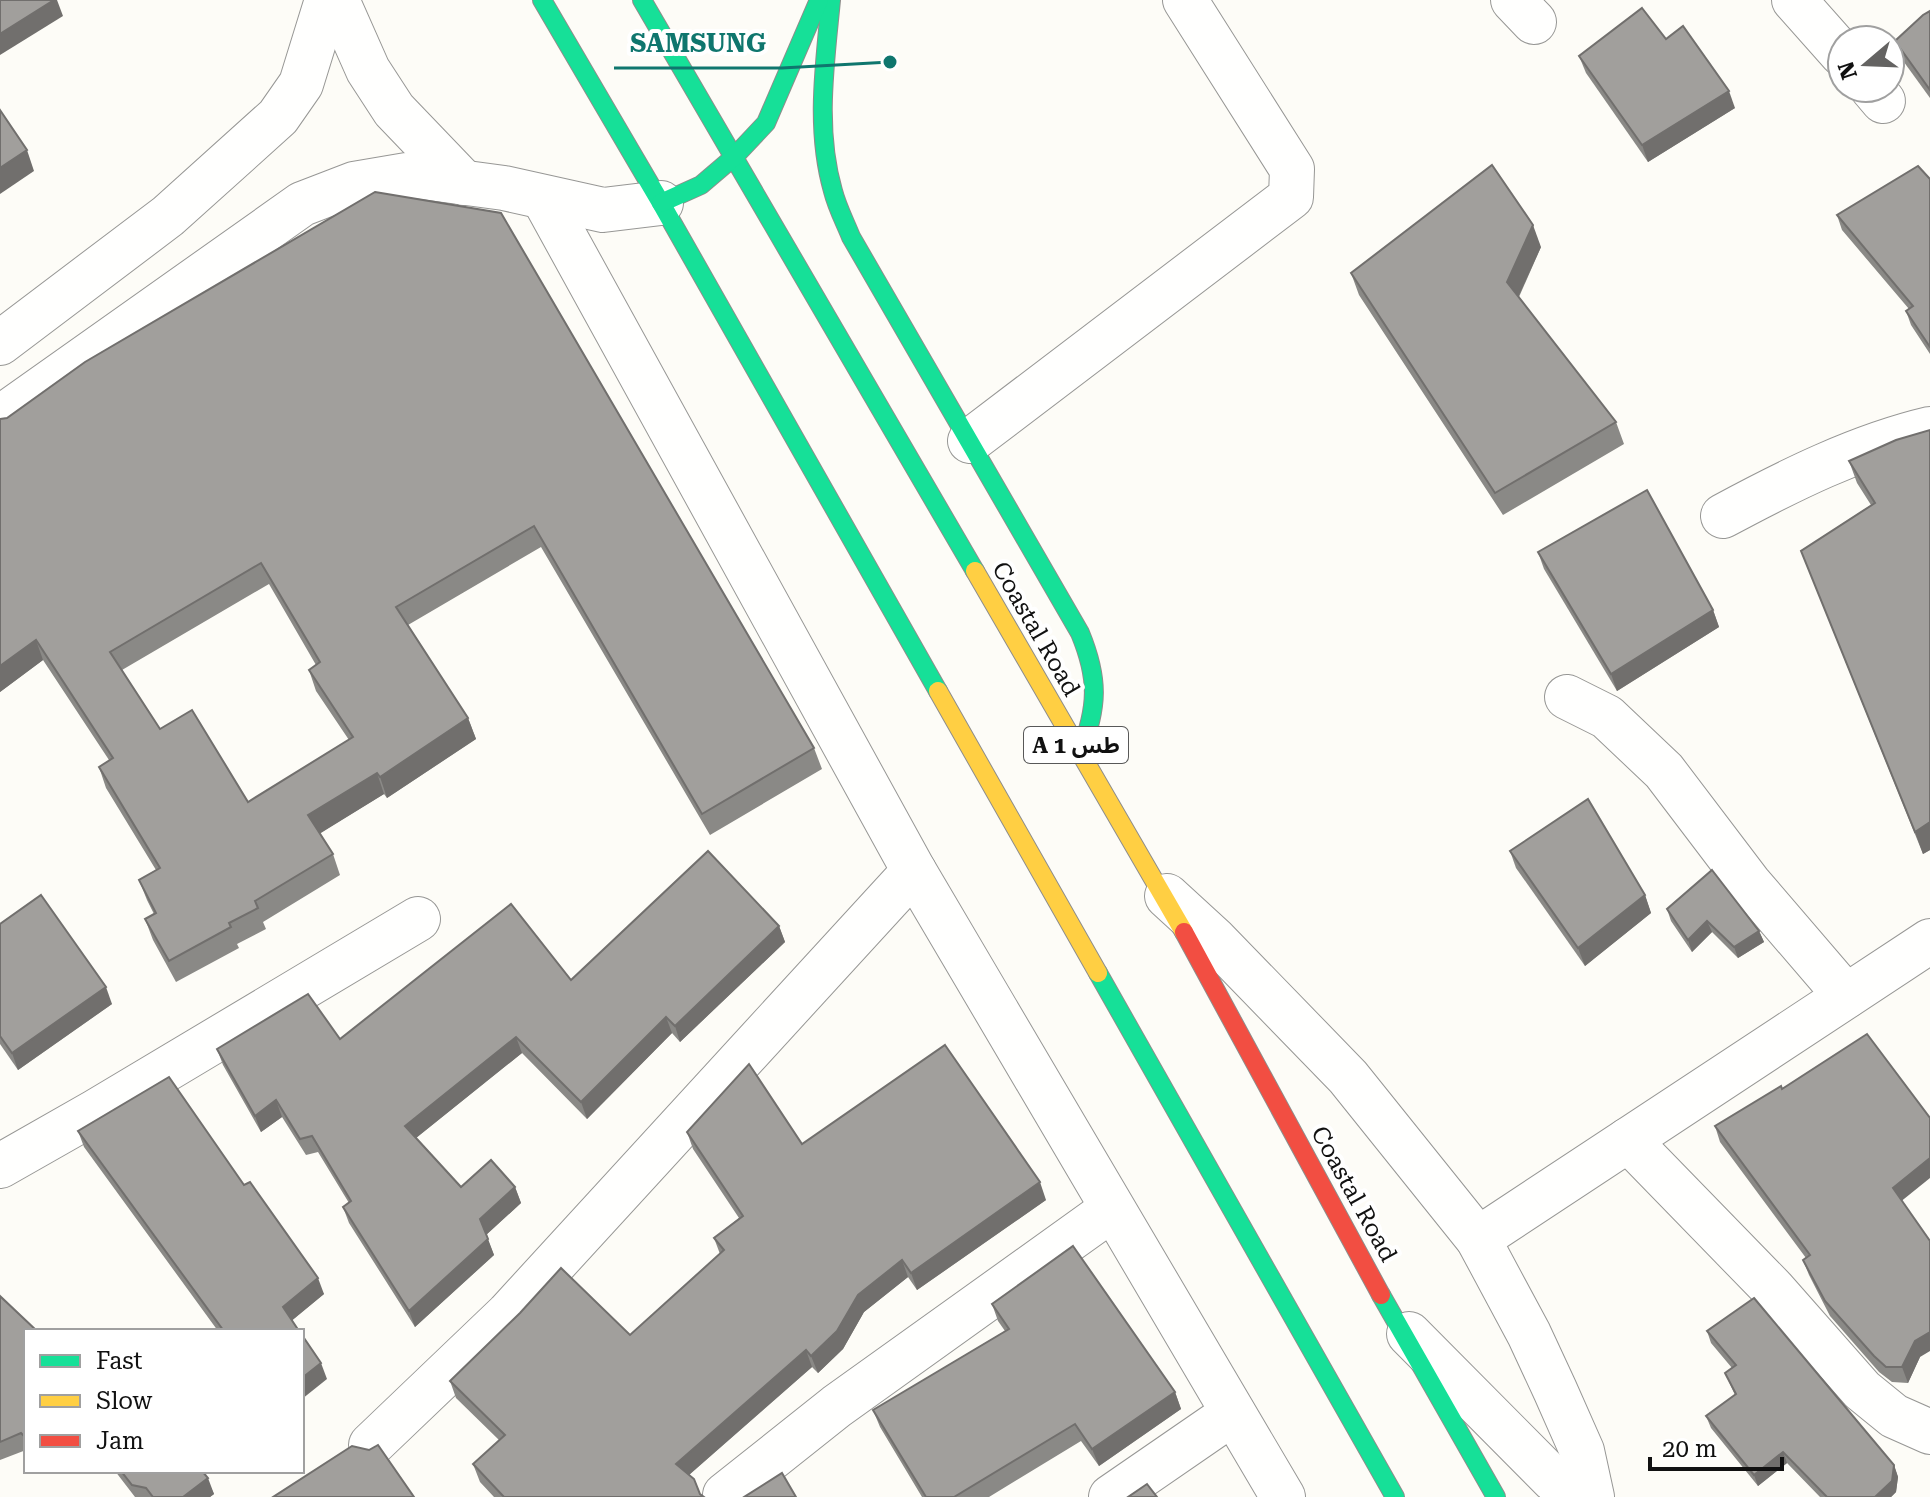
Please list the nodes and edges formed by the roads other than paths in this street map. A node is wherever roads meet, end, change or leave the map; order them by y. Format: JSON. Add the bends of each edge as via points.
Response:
{"nodes":[{"id":1,"x":327,"y":0,"type":"edge"},
{"id":2,"x":337,"y":0,"type":"edge"},
{"id":3,"x":542,"y":0,"type":"edge"},
{"id":4,"x":642,"y":0,"type":"edge"},
{"id":5,"x":819,"y":0,"type":"edge"},
{"id":6,"x":831,"y":0,"type":"edge"},
{"id":7,"x":1185,"y":0,"type":"edge"},
{"id":8,"x":1794,"y":0,"type":"edge"},
{"id":9,"x":1826,"y":36,"type":"edge"},
{"id":10,"x":735,"y":156,"type":"junction"},
{"id":11,"x":464,"y":183,"type":"junction"},
{"id":12,"x":544,"y":199,"type":"junction"},
{"id":13,"x":661,"y":203,"type":"junction"},
{"id":14,"x":0,"y":343,"type":"edge"},
{"id":15,"x":0,"y":418,"type":"edge"},
{"id":16,"x":1930,"y":429,"type":"edge"},
{"id":17,"x":970,"y":441,"type":"junction"},
{"id":18,"x":1723,"y":516,"type":"dead end"},
{"id":19,"x":1567,"y":697,"type":"dead end"},
{"id":20,"x":1080,"y":753,"type":"junction"},
{"id":21,"x":914,"y":871,"type":"junction"},
{"id":22,"x":1162,"y":892,"type":"junction"},
{"id":23,"x":418,"y":919,"type":"dead end"},
{"id":24,"x":1930,"y":941,"type":"edge"},
{"id":25,"x":1846,"y":996,"type":"junction"},
{"id":26,"x":1628,"y":1140,"type":"junction"},
{"id":27,"x":0,"y":1166,"type":"edge"},
{"id":28,"x":1112,"y":1209,"type":"junction"},
{"id":29,"x":1478,"y":1239,"type":"junction"},
{"id":30,"x":1397,"y":1324,"type":"junction"},
{"id":31,"x":1233,"y":1413,"type":"junction"},
{"id":32,"x":1930,"y":1432,"type":"edge"},
{"id":33,"x":371,"y":1445,"type":"edge"},
{"id":34,"x":725,"y":1495,"type":"dead end"},
{"id":35,"x":1111,"y":1497,"type":"edge"},
{"id":36,"x":1283,"y":1497,"type":"edge"},
{"id":37,"x":1395,"y":1497,"type":"edge"},
{"id":38,"x":1496,"y":1497,"type":"edge"},
{"id":39,"x":1576,"y":1497,"type":"edge"},
{"id":40,"x":1592,"y":1497,"type":"edge"}],
"edges":[{"from":1,"to":14,"type":"street","via":[[301,84],[278,117],[168,216]]},
{"from":2,"to":11,"type":"street","via":[[368,70],[394,110]]},
{"from":3,"to":13,"type":"main road"},
{"from":4,"to":10,"type":"main road","name":"Coastal Road","number":"A 1 طس"},
{"from":5,"to":10,"type":"main road","via":[[766,123]]},
{"from":6,"to":17,"type":"main road","via":[[822,133],[831,187],[851,237]]},
{"from":7,"to":17,"type":"street","via":[[1292,169],[1291,197]]},
{"from":8,"to":9,"type":"street"},
{"from":10,"to":13,"type":"main road","via":[[701,185]]},
{"from":10,"to":20,"type":"main road","name":"Coastal Road","number":"A 1 طس"},
{"from":11,"to":12,"type":"street"},
{"from":11,"to":15,"type":"street","via":[[407,175],[354,184],[302,204]]},
{"from":12,"to":13,"type":"street","via":[[603,210]]},
{"from":12,"to":21,"type":"street"},
{"from":13,"to":37,"type":"main road"},
{"from":16,"to":18,"type":"street","via":[[1850,456]]},
{"from":17,"to":20,"type":"main road","via":[[1090,656],[1094,720]]},
{"from":19,"to":25,"type":"street","via":[[1607,717],[1664,771],[1749,883]]},
{"from":20,"to":22,"type":"main road","name":"Coastal Road","number":"A 1 طس"},
{"from":21,"to":28,"type":"street"},
{"from":21,"to":33,"type":"street","via":[[508,1314]]},
{"from":22,"to":29,"type":"street","via":[[1348,1077]]},
{"from":22,"to":30,"type":"main road","name":"Coastal Road","number":"A 1 طس"},
{"from":23,"to":27,"type":"street"},
{"from":24,"to":25,"type":"street"},
{"from":25,"to":26,"type":"street"},
{"from":26,"to":29,"type":"street"},
{"from":26,"to":32,"type":"street","via":[[1773,1289],[1862,1390],[1894,1416]]},
{"from":28,"to":31,"type":"street"},
{"from":28,"to":34,"type":"street","via":[[837,1406]]},
{"from":29,"to":40,"type":"street","via":[[1561,1402],[1582,1451]]},
{"from":30,"to":38,"type":"main road","name":"Coastal Road","number":"A 1 طس"},
{"from":30,"to":39,"type":"street"},
{"from":31,"to":35,"type":"street"},
{"from":31,"to":36,"type":"street"}]}
